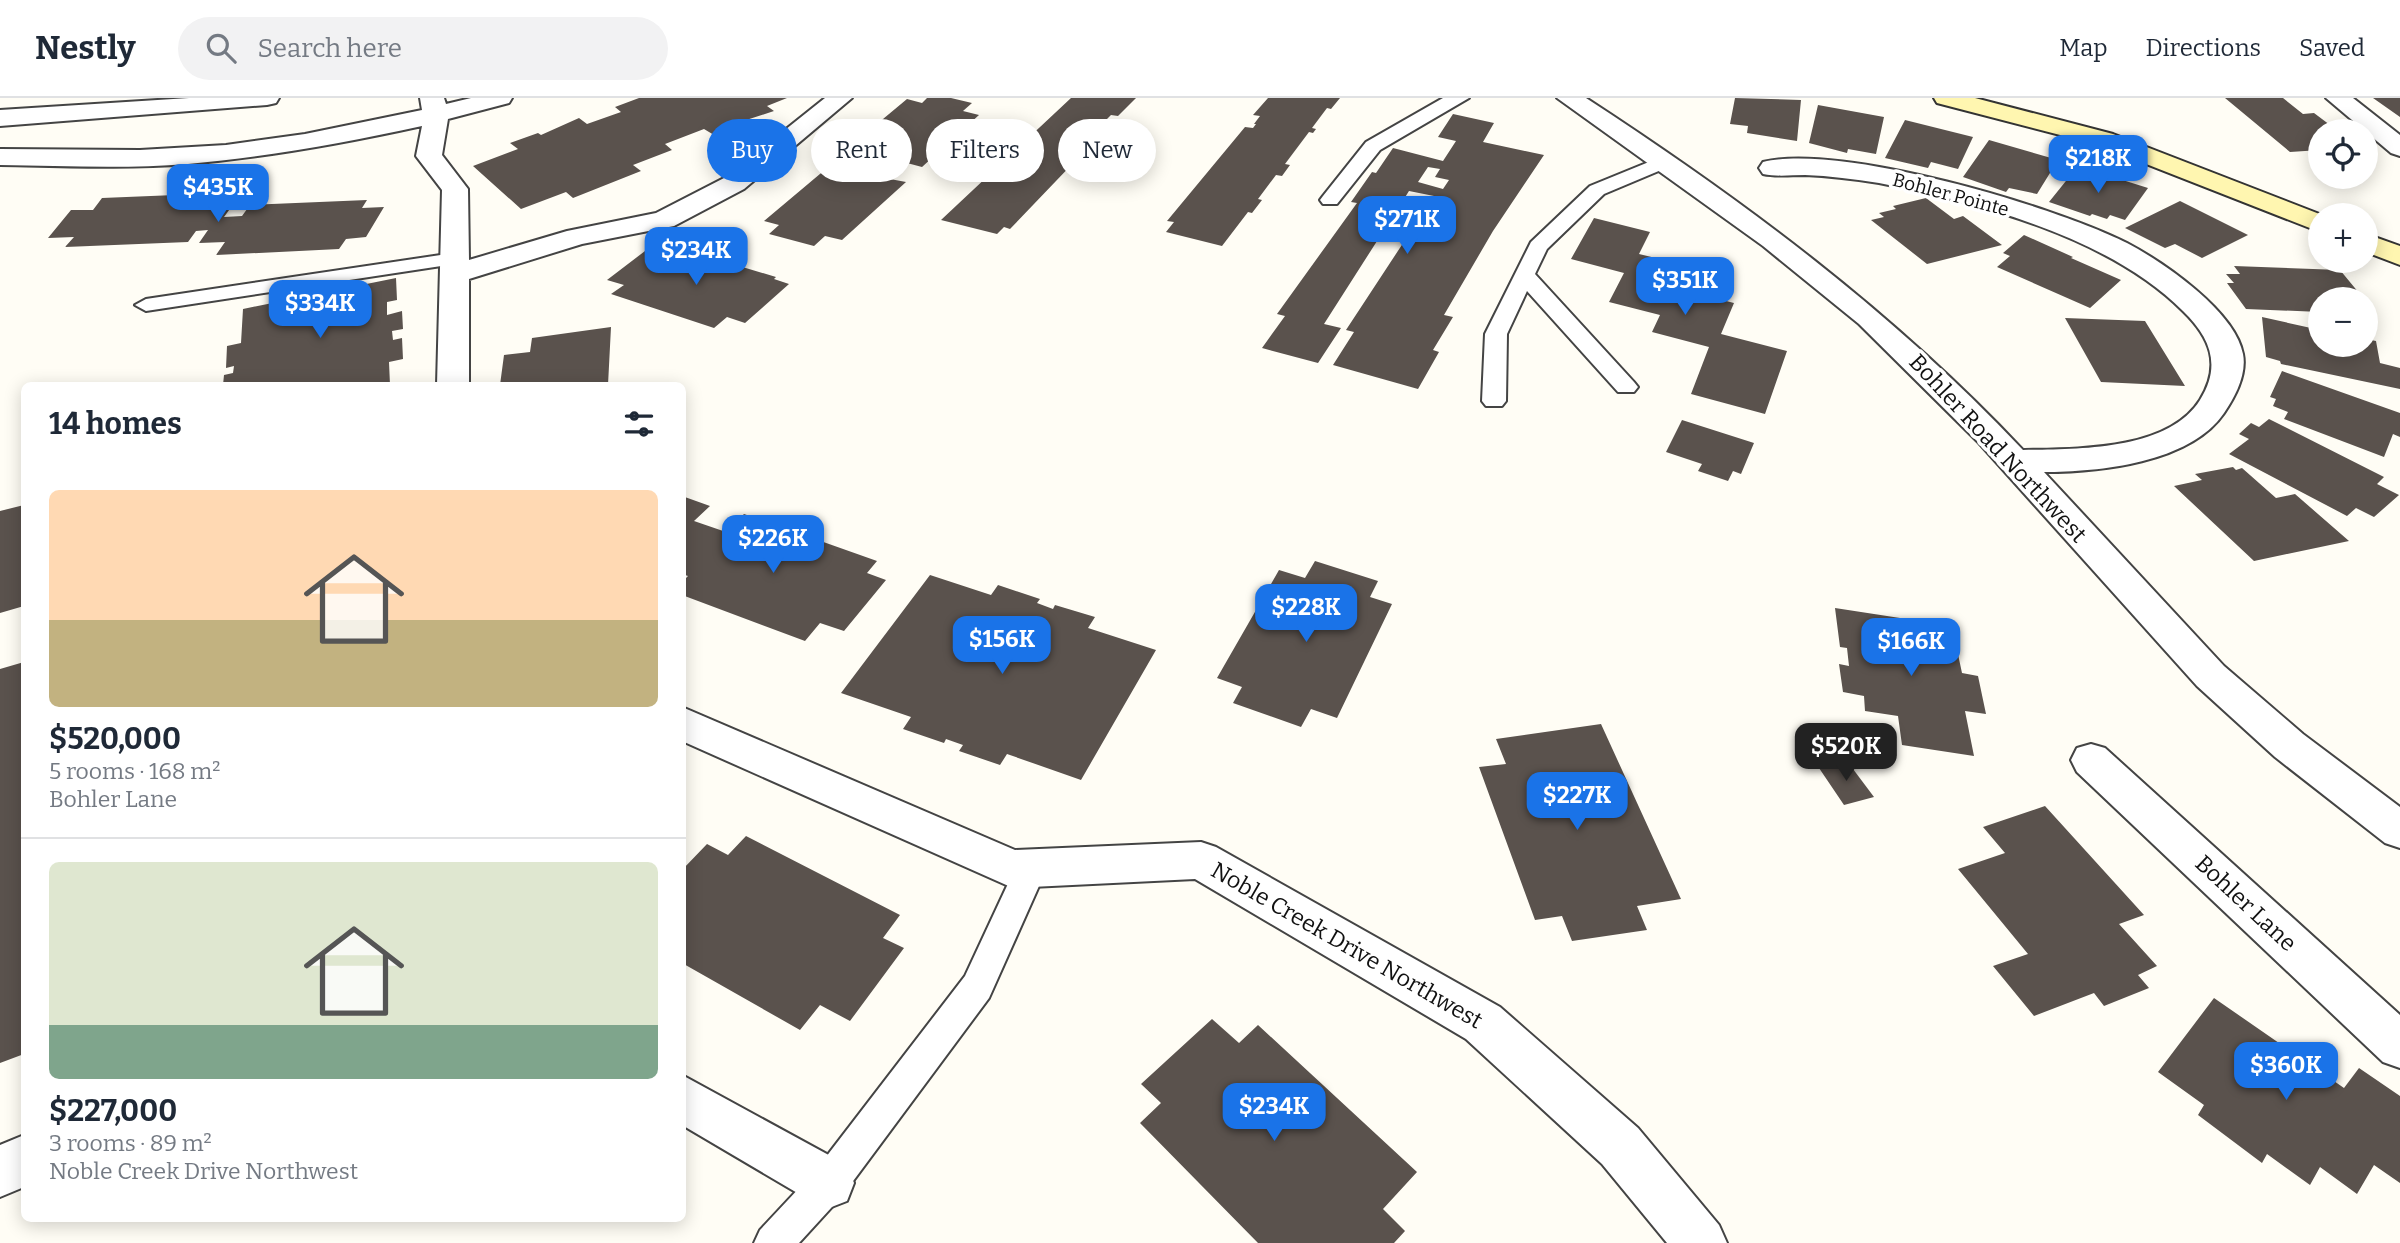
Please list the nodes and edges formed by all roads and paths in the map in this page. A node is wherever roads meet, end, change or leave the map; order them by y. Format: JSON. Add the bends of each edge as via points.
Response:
{"nodes":[{"id":1,"x":267,"y":98,"type":"edge"},
{"id":2,"x":500,"y":98,"type":"edge"},
{"id":3,"x":840,"y":98,"type":"edge"},
{"id":4,"x":1460,"y":98,"type":"edge"},
{"id":5,"x":1569,"y":98,"type":"edge"},
{"id":6,"x":1946,"y":98,"type":"edge"},
{"id":7,"x":2338,"y":98,"type":"edge"},
{"id":8,"x":156,"y":104,"type":"edge"},
{"id":9,"x":434,"y":107,"type":"edge"},
{"id":10,"x":0,"y":118,"type":"edge"},
{"id":11,"x":2400,"y":148,"type":"edge"},
{"id":12,"x":0,"y":157,"type":"edge"},
{"id":13,"x":103,"y":158,"type":"junction"},
{"id":14,"x":1666,"y":161,"type":"junction"},
{"id":15,"x":1772,"y":168,"type":"dead end"},
{"id":16,"x":1331,"y":200,"type":"dead end"},
{"id":17,"x":2308,"y":219,"type":"edge"},
{"id":18,"x":2378,"y":247,"type":"edge"},
{"id":19,"x":2400,"y":256,"type":"edge"},
{"id":20,"x":454,"y":267,"type":"junction"},
{"id":21,"x":1524,"y":275,"type":"junction"},
{"id":22,"x":146,"y":304,"type":"dead end"},
{"id":23,"x":453,"y":382,"type":"edge"},
{"id":24,"x":1626,"y":387,"type":"dead end"},
{"id":25,"x":1493,"y":401,"type":"dead end"},
{"id":26,"x":2013,"y":460,"type":"junction"},
{"id":27,"x":686,"y":725,"type":"edge"},
{"id":28,"x":2091,"y":760,"type":"dead end"},
{"id":29,"x":2400,"y":830,"type":"edge"},
{"id":30,"x":1031,"y":869,"type":"junction"},
{"id":31,"x":2400,"y":1046,"type":"edge"},
{"id":32,"x":686,"y":1100,"type":"edge"},
{"id":33,"x":21,"y":1161,"type":"edge"},
{"id":34,"x":0,"y":1171,"type":"edge"},
{"id":35,"x":829,"y":1183,"type":"junction"},
{"id":36,"x":773,"y":1243,"type":"edge"},
{"id":37,"x":1702,"y":1243,"type":"edge"}],
"edges":[{"from":1,"to":8,"type":"street"},
{"from":2,"to":9,"type":"street"},
{"from":3,"to":20,"type":"street","via":[[735,183],[664,220]]},
{"from":4,"to":16,"type":"lane","via":[[1373,146]]},
{"from":5,"to":14,"type":"street","name":"Bohler Road Northwest"},
{"from":6,"to":17,"type":"street","via":[[2104,139]]},
{"from":7,"to":11,"type":"street"},
{"from":8,"to":10,"type":"street"},
{"from":8,"to":13,"type":"street"},
{"from":9,"to":13,"type":"street","via":[[275,147]]},
{"from":9,"to":20,"type":"street","via":[[429,156],[455,189]]},
{"from":12,"to":13,"type":"street"},
{"from":14,"to":21,"type":"lane","via":[[1597,190],[1538,246]]},
{"from":14,"to":26,"type":"street","name":"Bohler Road Northwest","via":[[1853,301],[1960,402]]},
{"from":15,"to":26,"type":"street","name":"Bohler Pointe","via":[[1810,165],[1863,170],[2080,233],[2133,258],[2207,318],[2228,353],[2225,388],[2194,426],[2117,457]]},
{"from":18,"to":19,"type":"street"},
{"from":20,"to":22,"type":"lane"},
{"from":20,"to":23,"type":"street"},
{"from":21,"to":24,"type":"lane"},
{"from":21,"to":25,"type":"lane","via":[[1496,334]]},
{"from":26,"to":29,"type":"street","name":"Bohler Road Northwest","via":[[2187,653],[2332,781]]},
{"from":27,"to":30,"type":"street","name":"Noble Creek Drive Northwest","via":[[1013,869]]},
{"from":28,"to":31,"type":"street","name":"Bohler Lane"},
{"from":30,"to":35,"type":"lane","via":[[976,987]]},
{"from":30,"to":37,"type":"street","name":"Noble Creek Drive Northwest","via":[[1201,860],[1483,1023],[1620,1146]]},
{"from":32,"to":35,"type":"street"},
{"from":33,"to":34,"type":"street"},
{"from":35,"to":36,"type":"lane"}]}
